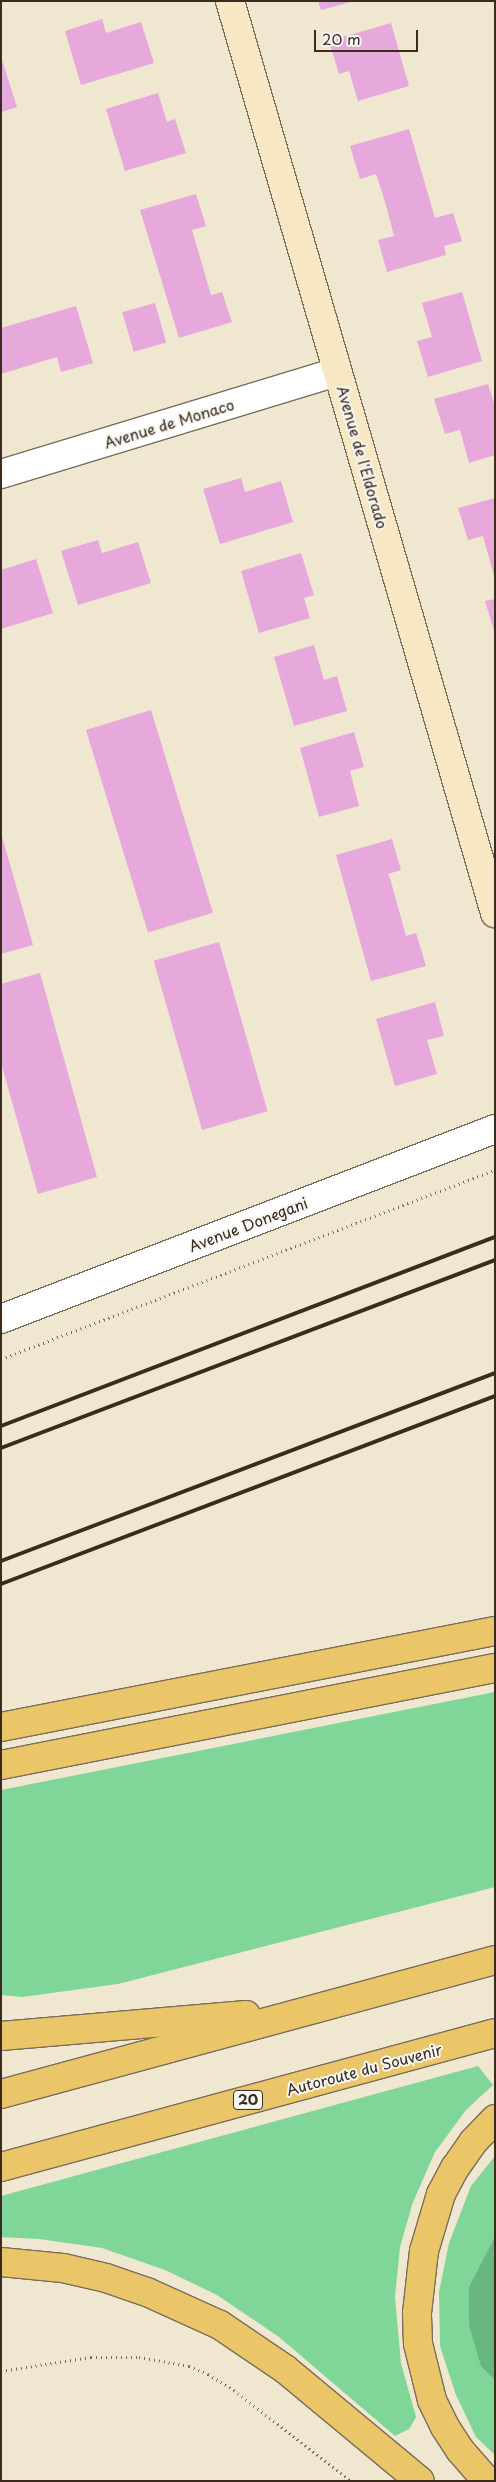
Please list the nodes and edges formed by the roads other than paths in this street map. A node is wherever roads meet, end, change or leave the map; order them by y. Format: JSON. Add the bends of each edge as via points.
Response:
{"nodes":[{"id":1,"x":230,"y":1,"type":"edge"},
{"id":2,"x":337,"y":372,"type":"junction"},
{"id":3,"x":1,"y":474,"type":"edge"},
{"id":4,"x":495,"y":913,"type":"edge"},
{"id":5,"x":495,"y":1129,"type":"edge"},
{"id":6,"x":1,"y":1319,"type":"edge"},
{"id":7,"x":495,"y":1631,"type":"edge"},
{"id":8,"x":495,"y":1668,"type":"edge"},
{"id":9,"x":1,"y":1727,"type":"edge"},
{"id":10,"x":1,"y":1765,"type":"edge"},
{"id":11,"x":495,"y":1960,"type":"edge"},
{"id":12,"x":318,"y":2009,"type":"junction"},
{"id":13,"x":495,"y":2033,"type":"edge"},
{"id":14,"x":1,"y":2036,"type":"edge"},
{"id":15,"x":1,"y":2094,"type":"edge"},
{"id":16,"x":495,"y":2119,"type":"edge"},
{"id":17,"x":1,"y":2167,"type":"edge"},
{"id":18,"x":1,"y":2262,"type":"edge"},
{"id":19,"x":420,"y":2481,"type":"edge"},
{"id":20,"x":487,"y":2481,"type":"edge"}],
"edges":[{"from":1,"to":2,"type":"street","name":"Avenue de l'Eldorado"},
{"from":2,"to":3,"type":"street","name":"Avenue de Monaco"},
{"from":2,"to":4,"type":"street","name":"Avenue de l'Eldorado"},
{"from":5,"to":6,"type":"street","name":"Avenue Donegani"},
{"from":7,"to":9,"type":"highway"},
{"from":8,"to":10,"type":"highway"},
{"from":11,"to":12,"type":"highway"},
{"from":12,"to":14,"type":"highway"},
{"from":12,"to":15,"type":"highway"},
{"from":13,"to":17,"type":"highway","name":"Autoroute du Souvenir","number":"20"},
{"from":16,"to":20,"type":"highway","via":[[473,2142],[441,2194],[424,2251],[417,2313],[418,2344],[432,2400],[460,2450]]},
{"from":18,"to":19,"type":"highway","via":[[63,2268],[106,2278],[147,2292],[220,2325],[285,2369]]}]}
